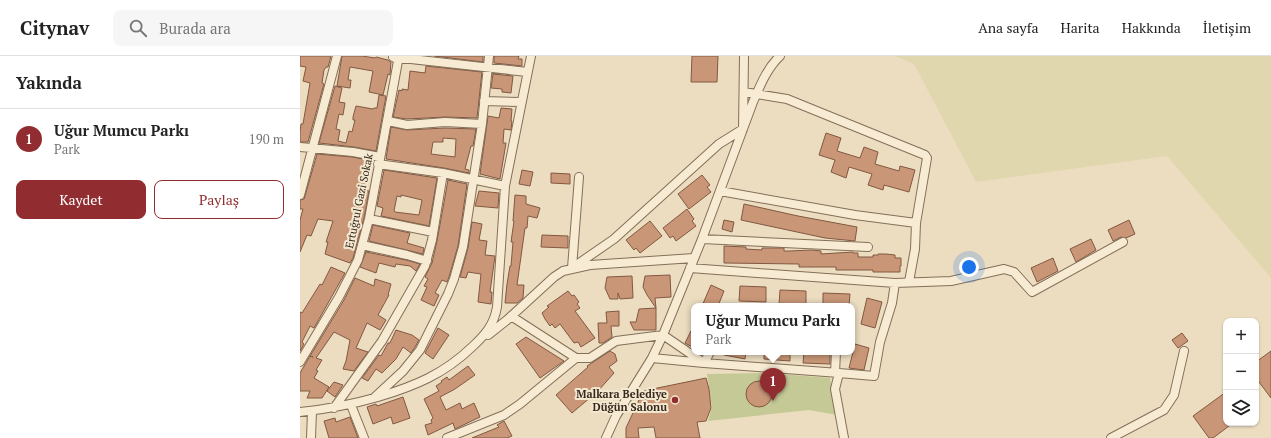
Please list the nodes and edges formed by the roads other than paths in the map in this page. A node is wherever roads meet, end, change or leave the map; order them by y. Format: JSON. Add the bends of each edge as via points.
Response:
{"nodes":[{"id":1,"x":337,"y":56,"type":"edge"},
{"id":2,"x":392,"y":56,"type":"edge"},
{"id":3,"x":489,"y":56,"type":"edge"},
{"id":4,"x":531,"y":56,"type":"edge"},
{"id":5,"x":744,"y":56,"type":"edge"},
{"id":6,"x":780,"y":56,"type":"edge"},
{"id":7,"x":488,"y":69,"type":"junction"},
{"id":8,"x":527,"y":72,"type":"junction"},
{"id":9,"x":744,"y":92,"type":"junction"},
{"id":10,"x":756,"y":94,"type":"junction"},
{"id":11,"x":484,"y":102,"type":"junction"},
{"id":12,"x":521,"y":102,"type":"junction"},
{"id":13,"x":388,"y":121,"type":"junction"},
{"id":14,"x":482,"y":124,"type":"junction"},
{"id":15,"x":743,"y":129,"type":"junction"},
{"id":16,"x":300,"y":147,"type":"edge"},
{"id":17,"x":312,"y":149,"type":"junction"},
{"id":18,"x":379,"y":161,"type":"junction"},
{"id":19,"x":443,"y":173,"type":"junction"},
{"id":20,"x":579,"y":177,"type":"dead end"},
{"id":21,"x":473,"y":180,"type":"junction"},
{"id":22,"x":505,"y":186,"type":"junction"},
{"id":23,"x":720,"y":191,"type":"junction"},
{"id":24,"x":300,"y":196,"type":"edge"},
{"id":25,"x":369,"y":219,"type":"junction"},
{"id":26,"x":916,"y":223,"type":"junction"},
{"id":27,"x":433,"y":232,"type":"junction"},
{"id":28,"x":702,"y":239,"type":"junction"},
{"id":29,"x":1123,"y":242,"type":"dead end"},
{"id":30,"x":362,"y":245,"type":"junction"},
{"id":31,"x":868,"y":247,"type":"dead end"},
{"id":32,"x":694,"y":258,"type":"junction"},
{"id":33,"x":427,"y":261,"type":"junction"},
{"id":34,"x":572,"y":268,"type":"junction"},
{"id":35,"x":690,"y":268,"type":"junction"},
{"id":36,"x":909,"y":282,"type":"junction"},
{"id":37,"x":895,"y":283,"type":"junction"},
{"id":38,"x":511,"y":316,"type":"junction"},
{"id":39,"x":663,"y":335,"type":"junction"},
{"id":40,"x":473,"y":346,"type":"junction"},
{"id":41,"x":1184,"y":351,"type":"dead end"},
{"id":42,"x":691,"y":354,"type":"edge"},
{"id":43,"x":692,"y":355,"type":"edge"},
{"id":44,"x":708,"y":355,"type":"edge"},
{"id":45,"x":836,"y":355,"type":"edge"},
{"id":46,"x":576,"y":358,"type":"junction"},
{"id":47,"x":652,"y":358,"type":"junction"},
{"id":48,"x":300,"y":362,"type":"edge"},
{"id":49,"x":704,"y":363,"type":"junction"},
{"id":50,"x":837,"y":373,"type":"junction"},
{"id":51,"x":375,"y":398,"type":"junction"},
{"id":52,"x":351,"y":405,"type":"junction"},
{"id":53,"x":334,"y":408,"type":"junction"},
{"id":54,"x":312,"y":411,"type":"junction"},
{"id":55,"x":300,"y":412,"type":"edge"},
{"id":56,"x":1123,"y":435,"type":"edge"},
{"id":57,"x":311,"y":438,"type":"edge"},
{"id":58,"x":364,"y":438,"type":"edge"},
{"id":59,"x":447,"y":438,"type":"edge"},
{"id":60,"x":606,"y":438,"type":"edge"},
{"id":61,"x":844,"y":438,"type":"edge"},
{"id":62,"x":1111,"y":438,"type":"edge"}],
"edges":[{"from":1,"to":17,"type":"street"},
{"from":2,"to":7,"type":"street"},
{"from":2,"to":13,"type":"street","name":"Ertuğrul Gazi Sokak","via":[[398,62]]},
{"from":3,"to":7,"type":"street"},
{"from":4,"to":8,"type":"street"},
{"from":5,"to":9,"type":"street"},
{"from":6,"to":10,"type":"street","via":[[773,63]]},
{"from":7,"to":8,"type":"street"},
{"from":7,"to":11,"type":"street"},
{"from":8,"to":12,"type":"street"},
{"from":9,"to":10,"type":"street"},
{"from":9,"to":15,"type":"street"},
{"from":10,"to":15,"type":"street"},
{"from":10,"to":26,"type":"street","via":[[787,99],[925,155],[927,158]]},
{"from":11,"to":12,"type":"street"},
{"from":11,"to":14,"type":"street"},
{"from":12,"to":22,"type":"street"},
{"from":13,"to":14,"type":"street","via":[[408,125],[445,122]]},
{"from":13,"to":18,"type":"street","name":"Ertuğrul Gazi Sokak"},
{"from":14,"to":21,"type":"street"},
{"from":15,"to":23,"type":"street"},
{"from":15,"to":34,"type":"street","via":[[719,144],[614,239]]},
{"from":16,"to":17,"type":"street"},
{"from":17,"to":18,"type":"street","via":[[353,152]]},
{"from":17,"to":24,"type":"street"},
{"from":18,"to":19,"type":"street"},
{"from":18,"to":25,"type":"street","name":"Ertuğrul Gazi Sokak"},
{"from":19,"to":21,"type":"street"},
{"from":19,"to":27,"type":"street"},
{"from":20,"to":34,"type":"street"},
{"from":21,"to":22,"type":"street"},
{"from":21,"to":51,"type":"street","via":[[463,248],[448,294],[420,350]]},
{"from":22,"to":40,"type":"street","via":[[495,317],[487,331]]},
{"from":23,"to":26,"type":"street"},
{"from":23,"to":28,"type":"street"},
{"from":25,"to":27,"type":"street"},
{"from":25,"to":30,"type":"street","name":"Ertuğrul Gazi Sokak"},
{"from":26,"to":36,"type":"street","via":[[915,249]]},
{"from":27,"to":33,"type":"street"},
{"from":28,"to":31,"type":"street"},
{"from":28,"to":32,"type":"street"},
{"from":29,"to":36,"type":"street","via":[[1032,292],[1014,272],[1004,269],[951,281]]},
{"from":30,"to":33,"type":"street"},
{"from":30,"to":48,"type":"street","name":"Ertuğrul Gazi Sokak","via":[[348,280]]},
{"from":32,"to":34,"type":"street","via":[[590,264]]},
{"from":32,"to":35,"type":"street"},
{"from":33,"to":53,"type":"street","via":[[382,341]]},
{"from":34,"to":38,"type":"street","via":[[554,277]]},
{"from":35,"to":37,"type":"street"},
{"from":35,"to":39,"type":"street"},
{"from":36,"to":37,"type":"street"},
{"from":37,"to":50,"type":"street","via":[[874,376]]},
{"from":38,"to":40,"type":"street"},
{"from":38,"to":46,"type":"street"},
{"from":39,"to":42,"type":"street"},
{"from":39,"to":46,"type":"street","via":[[616,341],[590,358]]},
{"from":39,"to":47,"type":"street"},
{"from":40,"to":51,"type":"street","via":[[462,357],[432,377],[406,389]]},
{"from":41,"to":56,"type":"street","via":[[1174,395],[1164,410]]},
{"from":43,"to":49,"type":"street"},
{"from":44,"to":49,"type":"street"},
{"from":45,"to":50,"type":"street"},
{"from":46,"to":59,"type":"street","via":[[504,415]]},
{"from":47,"to":49,"type":"street"},
{"from":47,"to":60,"type":"street","via":[[616,416]]},
{"from":49,"to":50,"type":"street"},
{"from":50,"to":61,"type":"street","via":[[835,389]]},
{"from":51,"to":52,"type":"street"},
{"from":52,"to":53,"type":"street"},
{"from":52,"to":58,"type":"street"},
{"from":53,"to":54,"type":"street"},
{"from":54,"to":55,"type":"street"},
{"from":54,"to":57,"type":"street"},
{"from":56,"to":62,"type":"street"}]}
